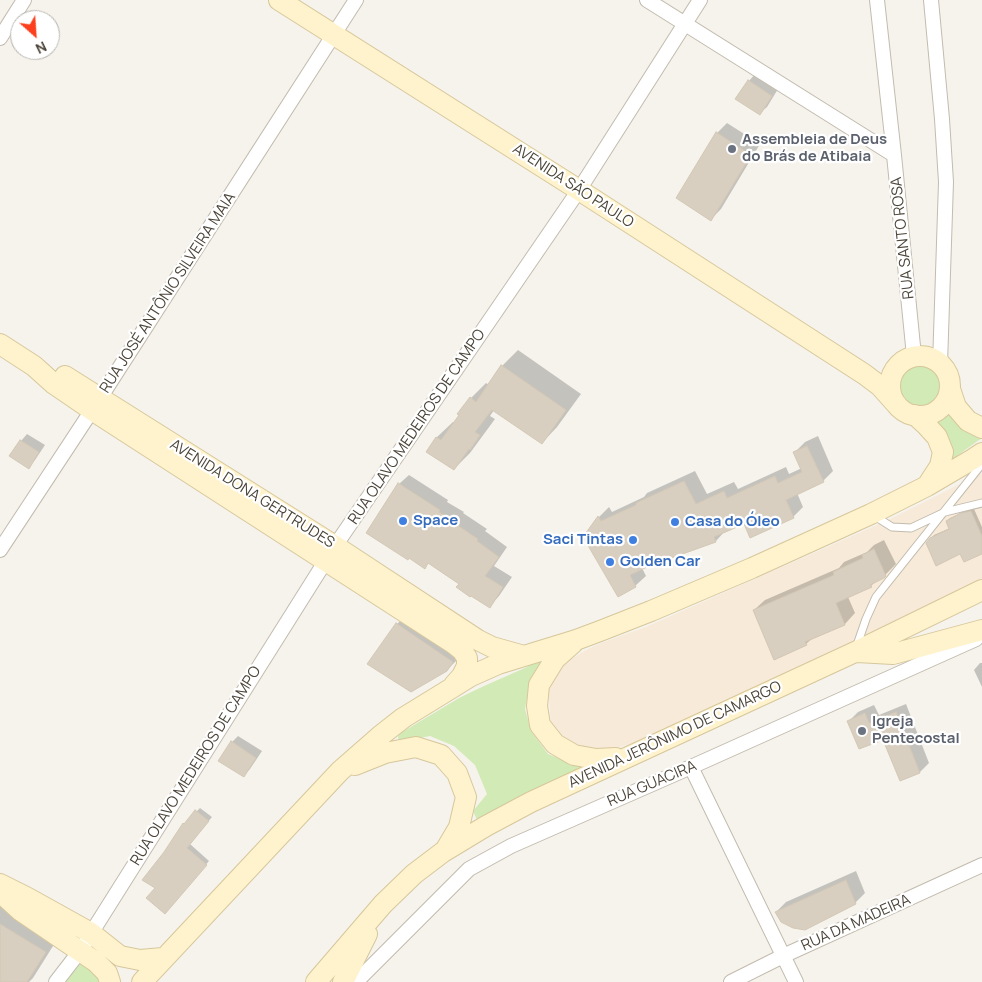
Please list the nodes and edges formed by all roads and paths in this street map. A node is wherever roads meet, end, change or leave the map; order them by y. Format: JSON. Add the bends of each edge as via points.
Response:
{"nodes":[{"id":1,"x":24,"y":0,"type":"edge"},
{"id":2,"x":280,"y":0,"type":"edge"},
{"id":3,"x":356,"y":0,"type":"edge"},
{"id":4,"x":647,"y":0,"type":"edge"},
{"id":5,"x":700,"y":0,"type":"edge"},
{"id":6,"x":877,"y":0,"type":"edge"},
{"id":7,"x":931,"y":0,"type":"edge"},
{"id":8,"x":685,"y":24,"type":"junction"},
{"id":9,"x":333,"y":34,"type":"junction"},
{"id":10,"x":0,"y":38,"type":"edge"},
{"id":11,"x":894,"y":155,"type":"junction"},
{"id":12,"x":579,"y":190,"type":"junction"},
{"id":13,"x":0,"y":344,"type":"edge"},
{"id":14,"x":906,"y":362,"type":"junction"},
{"id":15,"x":940,"y":364,"type":"junction"},
{"id":16,"x":864,"y":374,"type":"junction"},
{"id":17,"x":950,"y":389,"type":"junction"},
{"id":18,"x":96,"y":404,"type":"junction"},
{"id":19,"x":897,"y":404,"type":"junction"},
{"id":20,"x":915,"y":415,"type":"junction"},
{"id":21,"x":982,"y":428,"type":"edge"},
{"id":22,"x":982,"y":453,"type":"edge"},
{"id":23,"x":982,"y":464,"type":"edge"},
{"id":24,"x":927,"y":486,"type":"junction"},
{"id":25,"x":982,"y":503,"type":"edge"},
{"id":26,"x":945,"y":512,"type":"junction"},
{"id":27,"x":871,"y":514,"type":"junction"},
{"id":28,"x":0,"y":550,"type":"edge"},
{"id":29,"x":330,"y":554,"type":"junction"},
{"id":30,"x":982,"y":590,"type":"edge"},
{"id":31,"x":982,"y":630,"type":"edge"},
{"id":32,"x":982,"y":636,"type":"edge"},
{"id":33,"x":459,"y":637,"type":"junction"},
{"id":34,"x":576,"y":640,"type":"junction"},
{"id":35,"x":855,"y":652,"type":"junction"},
{"id":36,"x":524,"y":656,"type":"junction"},
{"id":37,"x":451,"y":688,"type":"junction"},
{"id":38,"x":626,"y":757,"type":"junction"},
{"id":39,"x":691,"y":768,"type":"junction"},
{"id":40,"x":340,"y":771,"type":"junction"},
{"id":41,"x":443,"y":852,"type":"junction"},
{"id":42,"x":982,"y":865,"type":"edge"},
{"id":43,"x":0,"y":884,"type":"edge"},
{"id":44,"x":0,"y":892,"type":"edge"},
{"id":45,"x":384,"y":904,"type":"junction"},
{"id":46,"x":91,"y":933,"type":"junction"},
{"id":47,"x":80,"y":951,"type":"junction"},
{"id":48,"x":783,"y":956,"type":"junction"},
{"id":49,"x":163,"y":958,"type":"junction"},
{"id":50,"x":56,"y":982,"type":"edge"},
{"id":51,"x":110,"y":982,"type":"edge"},
{"id":52,"x":142,"y":982,"type":"edge"},
{"id":53,"x":316,"y":982,"type":"edge"},
{"id":54,"x":342,"y":982,"type":"edge"},
{"id":55,"x":356,"y":982,"type":"edge"},
{"id":56,"x":731,"y":982,"type":"edge"},
{"id":57,"x":796,"y":982,"type":"edge"}],
"edges":[{"from":1,"to":10,"type":"street"},
{"from":2,"to":9,"type":"main road","name":"AVENIDA SÃO PAULO"},
{"from":3,"to":9,"type":"street","name":"RUA JOSÉ ANTÔNIO SILVEIRA MAIA"},
{"from":4,"to":8,"type":"street"},
{"from":5,"to":8,"type":"street","name":"RUA OLAVO MEDEIROS DE CAMPO"},
{"from":6,"to":11,"type":"street","name":"RUA SANTO ROSA"},
{"from":7,"to":15,"type":"street","via":[[946,182]]},
{"from":8,"to":11,"type":"street"},
{"from":8,"to":12,"type":"street","name":"RUA OLAVO MEDEIROS DE CAMPO"},
{"from":9,"to":12,"type":"main road","name":"AVENIDA SÃO PAULO"},
{"from":9,"to":18,"type":"street","name":"RUA JOSÉ ANTÔNIO SILVEIRA MAIA"},
{"from":11,"to":14,"type":"street","name":"RUA SANTO ROSA"},
{"from":12,"to":16,"type":"main road","name":"AVENIDA SÃO PAULO"},
{"from":12,"to":29,"type":"street","name":"RUA OLAVO MEDEIROS DE CAMPO"},
{"from":13,"to":18,"type":"main road","name":"AVENIDA DONA GERTRUDES","via":[[34,366],[54,384]]},
{"from":14,"to":15,"type":"main road","via":[[924,356]]},
{"from":14,"to":16,"type":"main road","via":[[887,371]]},
{"from":14,"to":19,"type":"main road","via":[[892,375],[890,386]]},
{"from":15,"to":17,"type":"main road","via":[[950,380]]},
{"from":16,"to":19,"type":"main road","name":"AVENIDA SÃO PAULO"},
{"from":17,"to":20,"type":"main road","via":[[942,406],[935,412]]},
{"from":17,"to":21,"type":"main road","via":[[956,407],[968,421]]},
{"from":18,"to":28,"type":"street","name":"RUA JOSÉ ANTÔNIO SILVEIRA MAIA"},
{"from":18,"to":29,"type":"main road","name":"AVENIDA DONA GERTRUDES"},
{"from":19,"to":20,"type":"main road","via":[[905,412]]},
{"from":20,"to":24,"type":"main road","via":[[938,437],[943,452],[940,466]]},
{"from":22,"to":24,"type":"main road"},
{"from":23,"to":26,"type":"lane"},
{"from":24,"to":27,"type":"main road"},
{"from":25,"to":26,"type":"lane"},
{"from":26,"to":27,"type":"lane","via":[[911,528],[892,527]]},
{"from":26,"to":35,"type":"lane","via":[[876,598]]},
{"from":27,"to":34,"type":"main road","via":[[698,592]]},
{"from":29,"to":33,"type":"main road","name":"AVENIDA DONA GERTRUDES"},
{"from":29,"to":46,"type":"street","name":"RUA OLAVO MEDEIROS DE CAMPO"},
{"from":30,"to":35,"type":"main road","name":"AVENIDA JERÔNIMO DE CAMARGO"},
{"from":31,"to":35,"type":"main road","via":[[893,654]]},
{"from":32,"to":39,"type":"street","name":"RUA GUACIRA"},
{"from":33,"to":36,"type":"main road","name":"AVENIDA DONA GERTRUDES"},
{"from":33,"to":37,"type":"main road","via":[[468,658],[462,676]]},
{"from":34,"to":36,"type":"main road"},
{"from":34,"to":38,"type":"main road","via":[[555,659],[539,685],[537,706],[540,725],[555,744],[574,755],[596,759]]},
{"from":35,"to":38,"type":"main road","name":"AVENIDA JERÔNIMO DE CAMARGO"},
{"from":36,"to":37,"type":"main road","via":[[483,670]]},
{"from":37,"to":40,"type":"main road","via":[[403,718]]},
{"from":38,"to":41,"type":"main road","name":"AVENIDA JERÔNIMO DE CAMARGO","via":[[531,802]]},
{"from":39,"to":48,"type":"street"},
{"from":39,"to":55,"type":"street","name":"RUA GUACIRA","via":[[516,844],[469,869]]},
{"from":40,"to":41,"type":"main road","via":[[385,753],[416,747],[440,755],[457,772],[466,797],[459,827]]},
{"from":40,"to":49,"type":"main road"},
{"from":41,"to":45,"type":"main road","name":"AVENIDA JERÔNIMO DE CAMARGO","via":[[414,874]]},
{"from":42,"to":48,"type":"street","name":"RUA DA MADEIRA"},
{"from":43,"to":46,"type":"main road"},
{"from":44,"to":47,"type":"main road","via":[[21,911]]},
{"from":45,"to":53,"type":"main road","name":"AVENIDA JERÔNIMO DE CAMARGO"},
{"from":45,"to":54,"type":"main road","name":"AVENIDA JERÔNIMO DE CAMARGO"},
{"from":46,"to":47,"type":"street","name":"RUA OLAVO MEDEIROS DE CAMPO"},
{"from":46,"to":49,"type":"main road","via":[[120,956],[140,960]]},
{"from":47,"to":50,"type":"street","name":"RUA OLAVO MEDEIROS DE CAMPO"},
{"from":47,"to":51,"type":"main road","via":[[107,973]]},
{"from":48,"to":56,"type":"street","name":"RUA DA MADEIRA"},
{"from":48,"to":57,"type":"street"},
{"from":49,"to":52,"type":"main road"}]}
